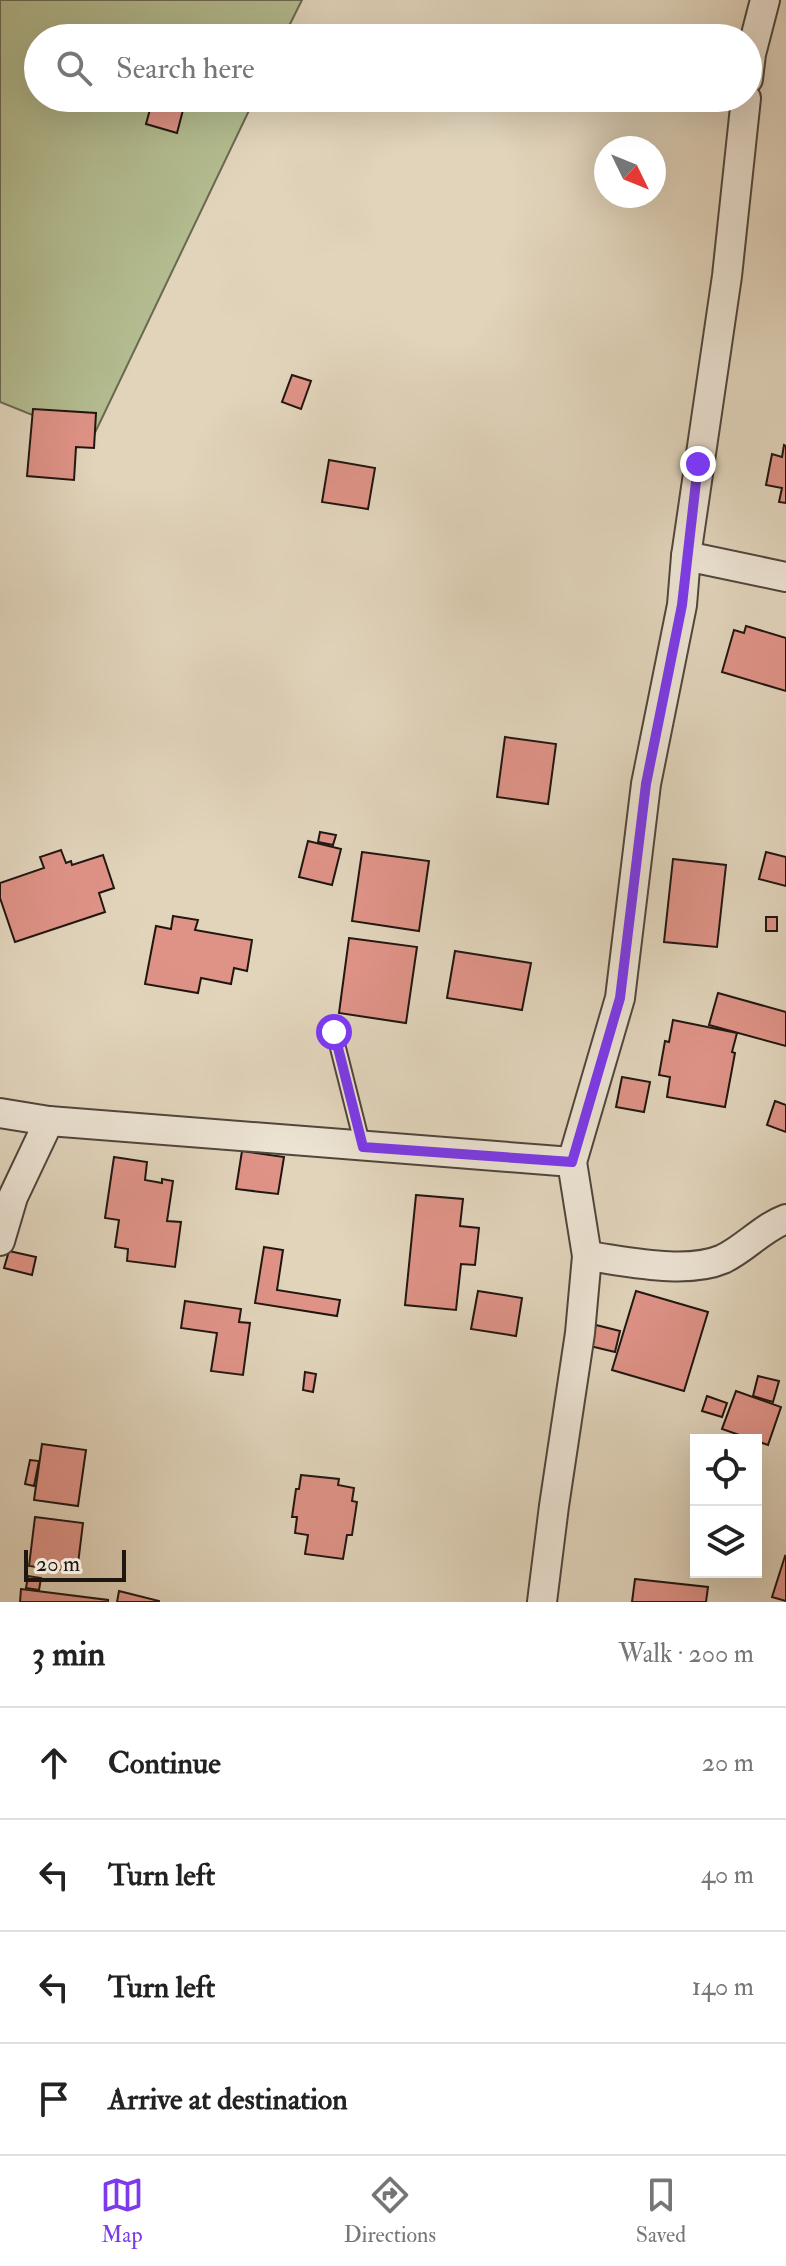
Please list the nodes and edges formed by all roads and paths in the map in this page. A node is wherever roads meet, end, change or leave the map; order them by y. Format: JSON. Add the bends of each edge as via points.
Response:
{"nodes":[{"id":1,"x":765,"y":0,"type":"edge"},
{"id":2,"x":759,"y":24,"type":"edge"},
{"id":3,"x":745,"y":112,"type":"edge"},
{"id":4,"x":686,"y":556,"type":"junction"},
{"id":5,"x":786,"y":577,"type":"edge"},
{"id":6,"x":334,"y":1032,"type":"dead end"},
{"id":7,"x":0,"y":1113,"type":"edge"},
{"id":8,"x":49,"y":1121,"type":"junction"},
{"id":9,"x":363,"y":1147,"type":"junction"},
{"id":10,"x":572,"y":1162,"type":"junction"},
{"id":11,"x":786,"y":1219,"type":"edge"},
{"id":12,"x":0,"y":1241,"type":"edge"},
{"id":13,"x":587,"y":1256,"type":"junction"},
{"id":14,"x":542,"y":1602,"type":"edge"}],
"edges":[{"from":1,"to":2,"type":"street"},
{"from":3,"to":4,"type":"street","via":[[727,276]]},
{"from":4,"to":5,"type":"street"},
{"from":4,"to":10,"type":"street","via":[[682,605],[646,784],[620,998]]},
{"from":6,"to":9,"type":"lane"},
{"from":7,"to":8,"type":"street"},
{"from":8,"to":9,"type":"street"},
{"from":8,"to":12,"type":"street","via":[[13,1197]]},
{"from":9,"to":10,"type":"street"},
{"from":10,"to":13,"type":"street"},
{"from":11,"to":13,"type":"street","via":[[720,1260],[691,1266]]},
{"from":13,"to":14,"type":"street"}]}
